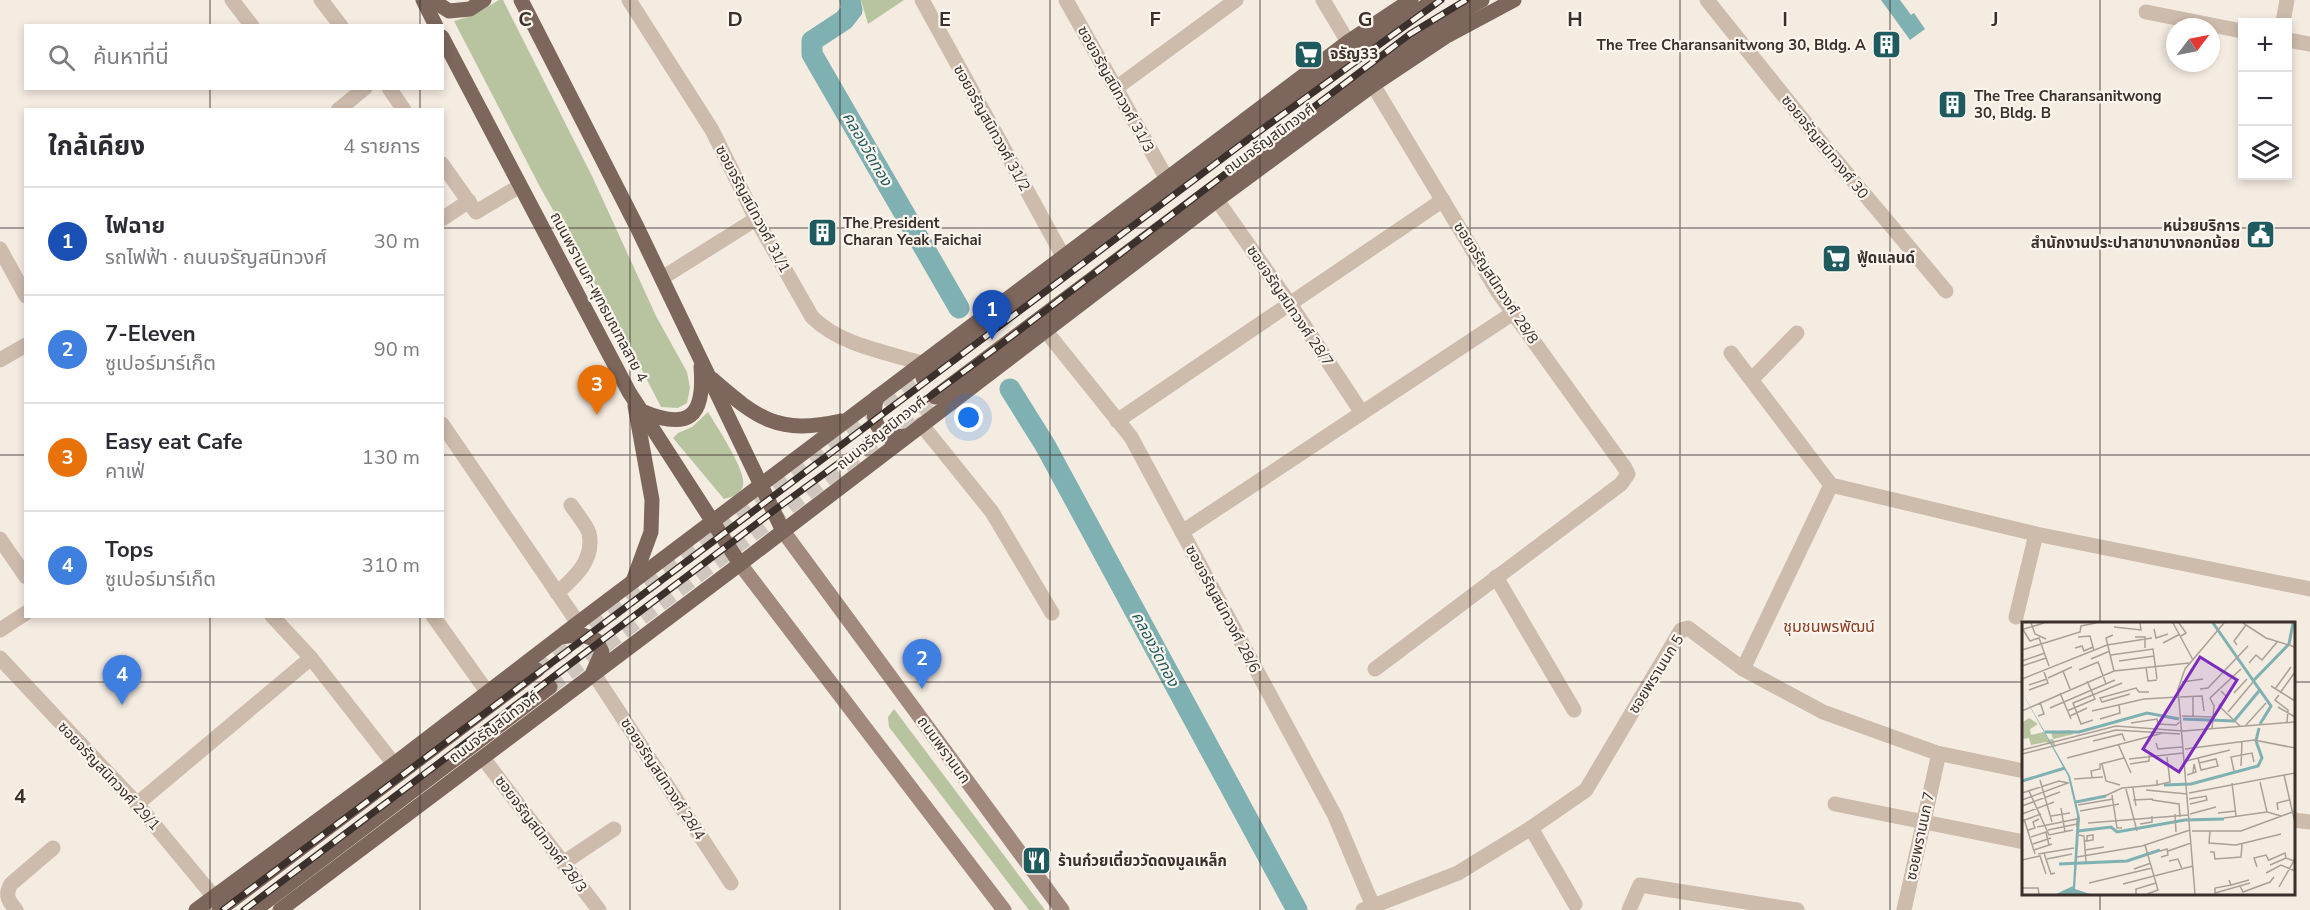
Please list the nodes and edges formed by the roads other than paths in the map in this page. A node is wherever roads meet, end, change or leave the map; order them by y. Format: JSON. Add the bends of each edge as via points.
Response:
{"nodes":[{"id":1,"x":231,"y":0,"type":"edge"},
{"id":2,"x":321,"y":0,"type":"edge"},
{"id":3,"x":423,"y":0,"type":"edge"},
{"id":4,"x":432,"y":0,"type":"edge"},
{"id":5,"x":484,"y":0,"type":"edge"},
{"id":6,"x":522,"y":0,"type":"edge"},
{"id":7,"x":629,"y":0,"type":"edge"},
{"id":8,"x":922,"y":0,"type":"edge"},
{"id":9,"x":1066,"y":0,"type":"edge"},
{"id":10,"x":1236,"y":0,"type":"edge"},
{"id":11,"x":1323,"y":0,"type":"edge"},
{"id":12,"x":1411,"y":0,"type":"edge"},
{"id":13,"x":1434,"y":0,"type":"edge"},
{"id":14,"x":1482,"y":0,"type":"edge"},
{"id":15,"x":1514,"y":0,"type":"edge"},
{"id":16,"x":1707,"y":0,"type":"edge"},
{"id":17,"x":2287,"y":0,"type":"edge"},
{"id":18,"x":2146,"y":12,"type":"dead end"},
{"id":19,"x":2284,"y":18,"type":"edge"},
{"id":20,"x":250,"y":24,"type":"edge"},
{"id":21,"x":339,"y":24,"type":"edge"},
{"id":22,"x":435,"y":24,"type":"edge"},
{"id":23,"x":2238,"y":30,"type":"edge"},
{"id":24,"x":444,"y":41,"type":"edge"},
{"id":25,"x":2292,"y":41,"type":"edge"},
{"id":26,"x":1348,"y":42,"type":"junction"},
{"id":27,"x":2310,"y":44,"type":"edge"},
{"id":28,"x":1373,"y":85,"type":"junction"},
{"id":29,"x":1116,"y":88,"type":"junction"},
{"id":30,"x":362,"y":90,"type":"edge"},
{"id":31,"x":390,"y":90,"type":"edge"},
{"id":32,"x":340,"y":108,"type":"edge"},
{"id":33,"x":403,"y":108,"type":"edge"},
{"id":34,"x":444,"y":167,"type":"edge"},
{"id":35,"x":1167,"y":179,"type":"junction"},
{"id":36,"x":520,"y":186,"type":"junction"},
{"id":37,"x":1217,"y":200,"type":"junction"},
{"id":38,"x":1443,"y":200,"type":"junction"},
{"id":39,"x":469,"y":201,"type":"junction"},
{"id":40,"x":444,"y":218,"type":"edge"},
{"id":41,"x":756,"y":219,"type":"junction"},
{"id":42,"x":0,"y":249,"type":"edge"},
{"id":43,"x":1063,"y":256,"type":"junction"},
{"id":44,"x":662,"y":278,"type":"junction"},
{"id":45,"x":1946,"y":291,"type":"dead end"},
{"id":46,"x":24,"y":292,"type":"edge"},
{"id":47,"x":1290,"y":304,"type":"junction"},
{"id":48,"x":1513,"y":313,"type":"junction"},
{"id":49,"x":1045,"y":330,"type":"junction"},
{"id":50,"x":1797,"y":333,"type":"dead end"},
{"id":51,"x":24,"y":346,"type":"edge"},
{"id":52,"x":1731,"y":353,"type":"dead end"},
{"id":53,"x":700,"y":358,"type":"junction"},
{"id":54,"x":0,"y":360,"type":"edge"},
{"id":55,"x":923,"y":370,"type":"junction"},
{"id":56,"x":708,"y":375,"type":"junction"},
{"id":57,"x":1752,"y":379,"type":"junction"},
{"id":58,"x":877,"y":397,"type":"junction"},
{"id":59,"x":935,"y":397,"type":"tunnel mouth"},
{"id":60,"x":637,"y":404,"type":"junction"},
{"id":61,"x":1362,"y":413,"type":"junction"},
{"id":62,"x":847,"y":419,"type":"junction"},
{"id":63,"x":1118,"y":420,"type":"junction"},
{"id":64,"x":921,"y":424,"type":"junction"},
{"id":65,"x":444,"y":427,"type":"edge"},
{"id":66,"x":906,"y":436,"type":"junction"},
{"id":67,"x":1831,"y":485,"type":"junction"},
{"id":68,"x":760,"y":486,"type":"junction"},
{"id":69,"x":571,"y":505,"type":"dead end"},
{"id":70,"x":712,"y":522,"type":"junction"},
{"id":71,"x":783,"y":531,"type":"junction"},
{"id":72,"x":1182,"y":532,"type":"junction"},
{"id":73,"x":2036,"y":534,"type":"junction"},
{"id":74,"x":0,"y":539,"type":"edge"},
{"id":75,"x":740,"y":564,"type":"junction"},
{"id":76,"x":24,"y":574,"type":"edge"},
{"id":77,"x":1496,"y":577,"type":"junction"},
{"id":78,"x":633,"y":583,"type":"junction"},
{"id":79,"x":2310,"y":590,"type":"edge"},
{"id":80,"x":557,"y":593,"type":"junction"},
{"id":81,"x":1052,"y":613,"type":"dead end"},
{"id":82,"x":24,"y":614,"type":"edge"},
{"id":83,"x":2016,"y":617,"type":"dead end"},
{"id":84,"x":274,"y":618,"type":"edge"},
{"id":85,"x":434,"y":618,"type":"edge"},
{"id":86,"x":578,"y":623,"type":"junction"},
{"id":87,"x":0,"y":630,"type":"edge"},
{"id":88,"x":558,"y":638,"type":"junction"},
{"id":89,"x":0,"y":658,"type":"edge"},
{"id":90,"x":311,"y":658,"type":"junction"},
{"id":91,"x":1375,"y":669,"type":"dead end"},
{"id":92,"x":1743,"y":669,"type":"junction"},
{"id":93,"x":537,"y":670,"type":"tunnel mouth"},
{"id":94,"x":590,"y":677,"type":"junction"},
{"id":95,"x":550,"y":687,"type":"tunnel mouth"},
{"id":96,"x":488,"y":693,"type":"junction"},
{"id":97,"x":1574,"y":710,"type":"dead end"},
{"id":98,"x":483,"y":758,"type":"junction"},
{"id":99,"x":1936,"y":762,"type":"dead end"},
{"id":100,"x":394,"y":764,"type":"junction"},
{"id":101,"x":2022,"y":771,"type":"edge"},
{"id":102,"x":137,"y":804,"type":"junction"},
{"id":103,"x":1835,"y":804,"type":"dead end"},
{"id":104,"x":2295,"y":820,"type":"edge"},
{"id":105,"x":2310,"y":822,"type":"edge"},
{"id":106,"x":1922,"y":824,"type":"junction"},
{"id":107,"x":1531,"y":828,"type":"junction"},
{"id":108,"x":614,"y":829,"type":"dead end"},
{"id":109,"x":2022,"y":843,"type":"edge"},
{"id":110,"x":53,"y":848,"type":"dead end"},
{"id":111,"x":563,"y":863,"type":"junction"},
{"id":112,"x":731,"y":883,"type":"dead end"},
{"id":113,"x":8,"y":900,"type":"edge"},
{"id":114,"x":217,"y":903,"type":"edge"},
{"id":115,"x":1575,"y":904,"type":"dead end"},
{"id":116,"x":1368,"y":908,"type":"edge"},
{"id":117,"x":282,"y":909,"type":"edge"},
{"id":118,"x":196,"y":910,"type":"edge"},
{"id":119,"x":255,"y":910,"type":"edge"},
{"id":120,"x":599,"y":910,"type":"edge"},
{"id":121,"x":1004,"y":910,"type":"edge"},
{"id":122,"x":1062,"y":910,"type":"edge"},
{"id":123,"x":1629,"y":910,"type":"edge"},
{"id":124,"x":1797,"y":910,"type":"edge"},
{"id":125,"x":1904,"y":910,"type":"edge"}],
"edges":[{"from":1,"to":20,"type":"street"},
{"from":2,"to":21,"type":"street"},
{"from":3,"to":22,"type":"main road"},
{"from":4,"to":5,"type":"main road","via":[[449,11],[470,9]]},
{"from":6,"to":44,"type":"main road"},
{"from":7,"to":41,"type":"street","name":"ซอยจรัญสนิทวงศ์ 31/1","via":[[712,130]]},
{"from":8,"to":43,"type":"street","name":"ซอยจรัญสนิทวงศ์ 31/2"},
{"from":9,"to":29,"type":"street","name":"ซอยจรัญสนิทวงศ์ 31/3"},
{"from":10,"to":29,"type":"street"},
{"from":11,"to":26,"type":"street"},
{"from":12,"to":26,"type":"main road","name":"ถนนจรัญสนิทวงศ์"},
{"from":13,"to":55,"type":"main road","name":"ถนนจรัญสนิทวงศ์"},
{"from":14,"to":59,"type":"main road","name":"ถนนจรัญสนิทวงศ์","via":[[1403,48],[1333,98]]},
{"from":15,"to":28,"type":"main road","name":"ถนนจรัญสนิทวงศ์","via":[[1445,37]]},
{"from":16,"to":45,"type":"street","name":"ซอยจรัญสนิทวงศ์ 30"},
{"from":17,"to":19,"type":"street"},
{"from":18,"to":23,"type":"street"},
{"from":24,"to":36,"type":"main road","name":"ถนนพรานนก-พุทธมณฑลสาย 4"},
{"from":25,"to":27,"type":"street"},
{"from":26,"to":35,"type":"main road","name":"ถนนจรัญสนิทวงศ์"},
{"from":28,"to":37,"type":"main road","name":"ถนนจรัญสนิทวงศ์"},
{"from":28,"to":38,"type":"street","name":"ซอยจรัญสนิทวงศ์ 28/8"},
{"from":29,"to":35,"type":"street","name":"ซอยจรัญสนิทวงศ์ 31/3"},
{"from":30,"to":32,"type":"street"},
{"from":31,"to":33,"type":"street"},
{"from":34,"to":39,"type":"street"},
{"from":35,"to":43,"type":"main road","name":"ถนนจรัญสนิทวงศ์"},
{"from":36,"to":39,"type":"street","via":[[476,212]]},
{"from":36,"to":60,"type":"main road","name":"ถนนพรานนก-พุทธมณฑลสาย 4"},
{"from":37,"to":47,"type":"street","name":"ซอยจรัญสนิทวงศ์ 28/7"},
{"from":37,"to":49,"type":"main road","name":"ถนนจรัญสนิทวงศ์"},
{"from":38,"to":47,"type":"street"},
{"from":38,"to":48,"type":"street","name":"ซอยจรัญสนิทวงศ์ 28/8"},
{"from":39,"to":40,"type":"street"},
{"from":41,"to":44,"type":"street"},
{"from":41,"to":55,"type":"street","name":"ซอยจรัญสนิทวงศ์ 31/1","via":[[812,317],[824,329]]},
{"from":42,"to":46,"type":"street"},
{"from":43,"to":55,"type":"main road","name":"ถนนจรัญสนิทวงศ์"},
{"from":44,"to":53,"type":"main road"},
{"from":47,"to":61,"type":"street","name":"ซอยจรัญสนิทวงศ์ 28/7"},
{"from":47,"to":63,"type":"street"},
{"from":48,"to":61,"type":"street"},
{"from":48,"to":77,"type":"street","name":"ซอยจรัญสนิทวงศ์ 28/8","via":[[1628,474]]},
{"from":49,"to":63,"type":"street","name":"ซอยจรัญสนิทวงศ์ 28/6"},
{"from":49,"to":64,"type":"main road","name":"ถนนจรัญสนิทวงศ์"},
{"from":50,"to":57,"type":"street"},
{"from":51,"to":54,"type":"street"},
{"from":52,"to":57,"type":"street"},
{"from":53,"to":56,"type":"main road"},
{"from":53,"to":60,"type":"main road","via":[[700,402],[692,413],[673,420],[658,418]]},
{"from":55,"to":58,"type":"main road","name":"ถนนจรัญสนิทวงศ์"},
{"from":56,"to":62,"type":"main road","via":[[750,411],[780,424],[819,426]]},
{"from":56,"to":68,"type":"main road"},
{"from":57,"to":67,"type":"street"},
{"from":58,"to":62,"type":"main road","name":"ถนนจรัญสนิทวงศ์"},
{"from":58,"to":66,"type":"main road","via":[[873,416],[877,426],[889,437]]},
{"from":60,"to":70,"type":"main road","name":"ถนนพรานนก-พุทธมณฑลสาย 4"},
{"from":60,"to":78,"type":"main road","via":[[652,500],[651,532]]},
{"from":61,"to":72,"type":"street"},
{"from":62,"to":68,"type":"main road","name":"ถนนจรัญสนิทวงศ์"},
{"from":63,"to":72,"type":"street","name":"ซอยจรัญสนิทวงศ์ 28/6"},
{"from":64,"to":66,"type":"main road","name":"ถนนจรัญสนิทวงศ์"},
{"from":64,"to":81,"type":"street","via":[[992,512]]},
{"from":65,"to":80,"type":"street"},
{"from":66,"to":71,"type":"main road","name":"ถนนจรัญสนิทวงศ์"},
{"from":67,"to":73,"type":"street"},
{"from":67,"to":92,"type":"street"},
{"from":68,"to":70,"type":"main road","name":"ถนนจรัญสนิทวงศ์"},
{"from":68,"to":71,"type":"main road"},
{"from":69,"to":80,"type":"street","via":[[589,532],[589,549],[578,575]]},
{"from":70,"to":75,"type":"main road","name":"ถนนพรานนก-พุทธมณฑลสาย 4"},
{"from":70,"to":78,"type":"main road","name":"ถนนจรัญสนิทวงศ์"},
{"from":71,"to":75,"type":"main road","name":"ถนนจรัญสนิทวงศ์"},
{"from":71,"to":122,"type":"main road","name":"ถนนพรานนก"},
{"from":72,"to":116,"type":"street","name":"ซอยจรัญสนิทวงศ์ 28/6","via":[[1335,816]]},
{"from":73,"to":79,"type":"street"},
{"from":73,"to":83,"type":"street"},
{"from":74,"to":76,"type":"street"},
{"from":75,"to":94,"type":"main road","name":"ถนนจรัญสนิทวงศ์"},
{"from":75,"to":121,"type":"main road"},
{"from":77,"to":91,"type":"street"},
{"from":77,"to":97,"type":"street"},
{"from":78,"to":86,"type":"main road","name":"ถนนจรัญสนิทวงศ์"},
{"from":80,"to":86,"type":"street"},
{"from":82,"to":87,"type":"street"},
{"from":84,"to":90,"type":"street"},
{"from":85,"to":96,"type":"street"},
{"from":86,"to":88,"type":"main road","name":"ถนนจรัญสนิทวงศ์"},
{"from":88,"to":94,"type":"main road","via":[[580,634],[599,645],[600,660]]},
{"from":88,"to":96,"type":"main road","name":"ถนนจรัญสนิทวงศ์"},
{"from":89,"to":102,"type":"street","name":"ซอยจรัญสนิทวงศ์ 29/1"},
{"from":90,"to":100,"type":"street"},
{"from":90,"to":102,"type":"street"},
{"from":92,"to":101,"type":"street","name":"ซอยพรานนก 5","via":[[1823,712],[1938,753]]},
{"from":92,"to":107,"type":"street","name":"ซอยพรานนก 5","via":[[1695,632],[1682,630],[1586,790]]},
{"from":93,"to":114,"type":"main road","name":"ถนนจรัญสนิทวงศ์"},
{"from":94,"to":98,"type":"main road","name":"ถนนจรัญสนิทวงศ์"},
{"from":94,"to":112,"type":"street","name":"ซอยจรัญสนิทวงศ์ 28/4"},
{"from":95,"to":119,"type":"main road","name":"ถนนจรัญสนิทวงศ์"},
{"from":96,"to":100,"type":"main road","name":"ถนนจรัญสนิทวงศ์"},
{"from":98,"to":111,"type":"street","name":"ซอยจรัญสนิทวงศ์ 28/3"},
{"from":98,"to":117,"type":"main road","name":"ถนนจรัญสนิทวงศ์"},
{"from":99,"to":106,"type":"street","name":"ซอยพรานนก 7"},
{"from":100,"to":114,"type":"main road","name":"ถนนจรัญสนิทวงศ์"},
{"from":102,"to":114,"type":"street","name":"ซอยจรัญสนิทวงศ์ 29/1"},
{"from":103,"to":106,"type":"street"},
{"from":104,"to":105,"type":"street"},
{"from":106,"to":109,"type":"street"},
{"from":106,"to":125,"type":"street","name":"ซอยพรานนก 7"},
{"from":107,"to":115,"type":"street"},
{"from":107,"to":116,"type":"street","name":"ซอยพรานนก 5","via":[[1458,873]]},
{"from":108,"to":111,"type":"street"},
{"from":110,"to":113,"type":"street","via":[[10,884]]},
{"from":111,"to":120,"type":"street","name":"ซอยจรัญสนิทวงศ์ 28/3"},
{"from":114,"to":118,"type":"main road","name":"ถนนจรัญสนิทวงศ์"},
{"from":123,"to":124,"type":"street","via":[[1640,885]]}]}
